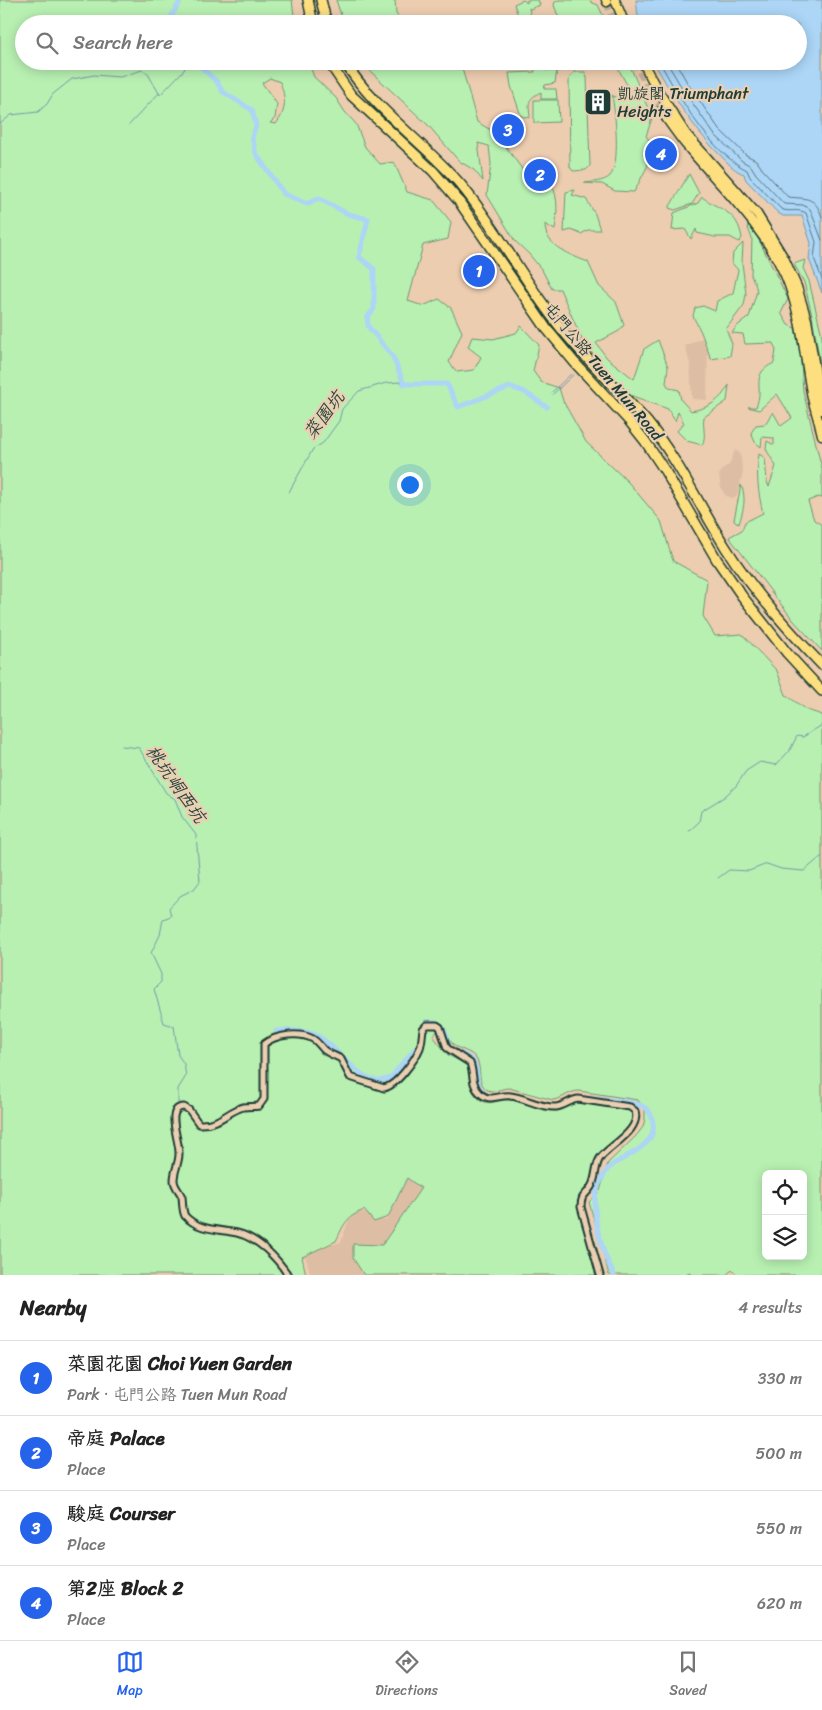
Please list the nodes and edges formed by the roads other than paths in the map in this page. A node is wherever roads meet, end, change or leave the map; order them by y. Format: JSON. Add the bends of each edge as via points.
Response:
{"nodes":[{"id":1,"x":308,"y":0,"type":"edge"},
{"id":2,"x":321,"y":0,"type":"edge"},
{"id":3,"x":609,"y":1,"type":"edge"},
{"id":4,"x":311,"y":15,"type":"edge"},
{"id":5,"x":325,"y":15,"type":"edge"},
{"id":6,"x":619,"y":15,"type":"edge"},
{"id":7,"x":334,"y":70,"type":"edge"},
{"id":8,"x":350,"y":70,"type":"edge"},
{"id":9,"x":647,"y":70,"type":"edge"},
{"id":10,"x":661,"y":111,"type":"tunnel mouth"},
{"id":11,"x":822,"y":410,"type":"edge"},
{"id":12,"x":822,"y":435,"type":"edge"},
{"id":13,"x":822,"y":665,"type":"edge"},
{"id":14,"x":822,"y":691,"type":"edge"},
{"id":15,"x":288,"y":1275,"type":"edge"},
{"id":16,"x":600,"y":1275,"type":"edge"}],
"edges":[{"from":1,"to":4,"type":"highway"},
{"from":2,"to":5,"type":"highway"},
{"from":3,"to":6,"type":"main road"},
{"from":7,"to":14,"type":"highway","name":"屯門公路 Tuen Mun Road","via":[[355,99],[423,161],[453,194],[546,328],[648,445],[742,596]]},
{"from":8,"to":13,"type":"highway","name":"屯門公路 Tuen Mun Road","via":[[370,96],[461,186],[554,320],[666,446],[726,549],[752,586]]},
{"from":9,"to":11,"type":"main road","via":[[686,134],[757,214],[784,258],[807,320]]},
{"from":10,"to":12,"type":"main road","via":[[684,143],[748,214],[780,264],[799,316]]},
{"from":15,"to":16,"type":"street","via":[[274,1255],[246,1236],[201,1226],[185,1216],[182,1196],[174,1180],[180,1149],[174,1112],[184,1106],[199,1124],[205,1124],[245,1107],[260,1106],[264,1099],[264,1044],[296,1035],[310,1038],[341,1059],[352,1079],[388,1088],[418,1051],[423,1029],[427,1025],[437,1025],[447,1048],[470,1063],[475,1086],[486,1098],[508,1095],[553,1107],[578,1099],[630,1107],[635,1111],[635,1123],[601,1157],[592,1186],[581,1200]]}]}
